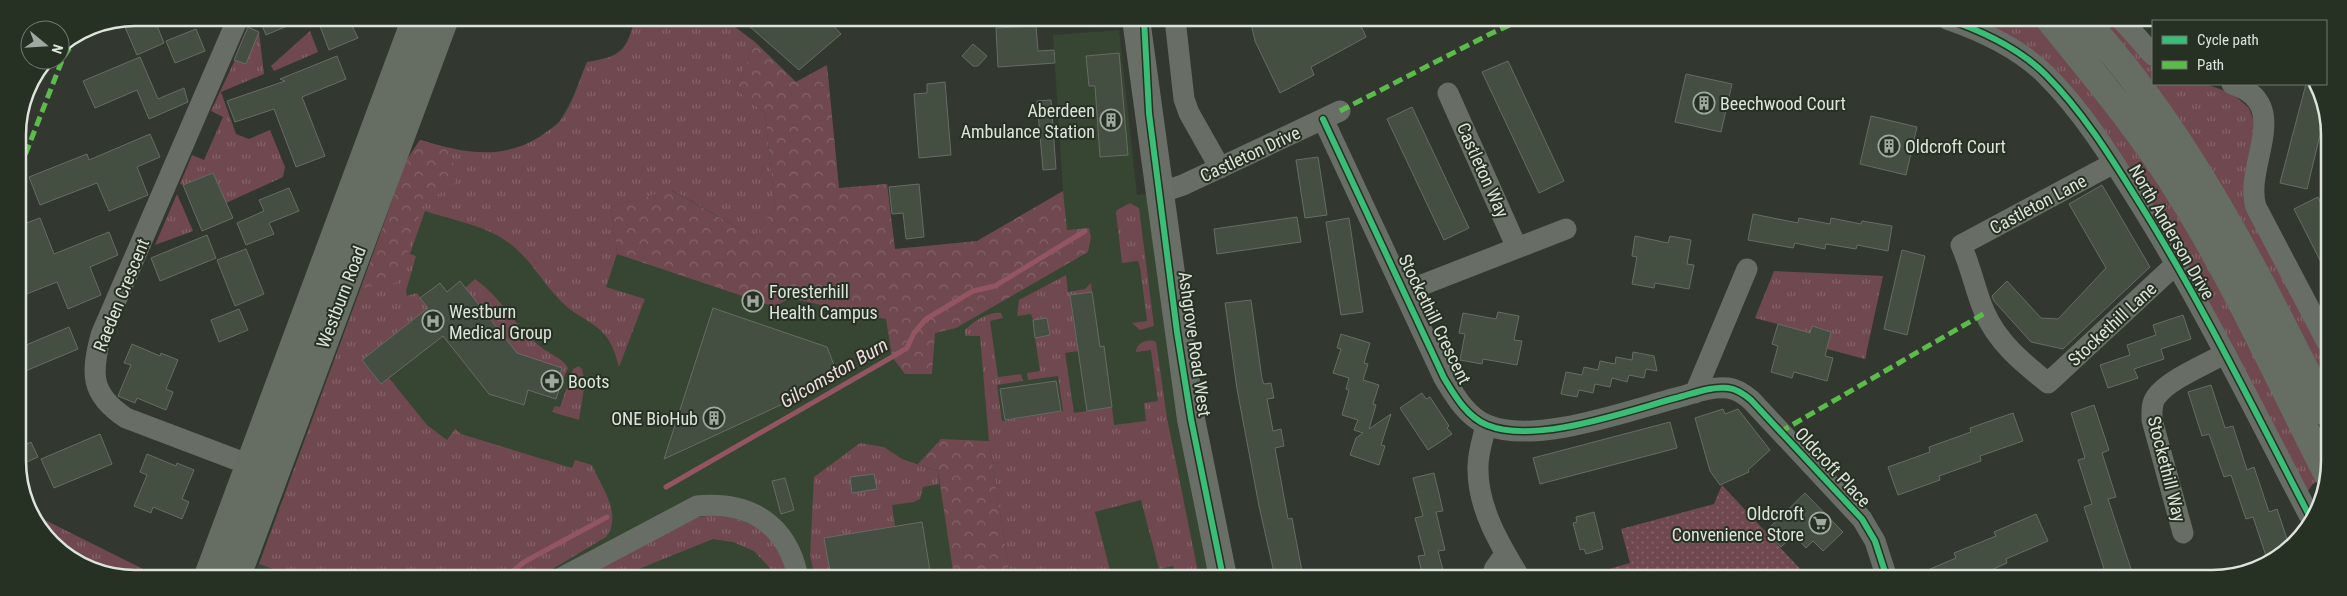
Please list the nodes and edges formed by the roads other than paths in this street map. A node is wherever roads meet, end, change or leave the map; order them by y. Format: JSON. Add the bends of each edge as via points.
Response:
{"nodes":[{"id":1,"x":235,"y":26,"type":"edge"},
{"id":2,"x":413,"y":26,"type":"edge"},
{"id":3,"x":442,"y":26,"type":"edge"},
{"id":4,"x":1137,"y":26,"type":"edge"},
{"id":5,"x":1144,"y":26,"type":"edge"},
{"id":6,"x":1176,"y":26,"type":"edge"},
{"id":7,"x":1962,"y":26,"type":"edge"},
{"id":8,"x":2055,"y":26,"type":"edge"},
{"id":9,"x":2089,"y":26,"type":"edge"},
{"id":10,"x":2127,"y":26,"type":"edge"},
{"id":11,"x":2152,"y":54,"type":"edge"},
{"id":12,"x":2234,"y":85,"type":"edge"},
{"id":13,"x":1448,"y":93,"type":"dead end"},
{"id":14,"x":1149,"y":113,"type":"junction"},
{"id":15,"x":1332,"y":115,"type":"joint"},
{"id":16,"x":2114,"y":163,"type":"junction"},
{"id":17,"x":1220,"y":168,"type":"junction"},
{"id":18,"x":1159,"y":192,"type":"junction"},
{"id":19,"x":1566,"y":229,"type":"dead end"},
{"id":20,"x":1517,"y":248,"type":"junction"},
{"id":21,"x":2176,"y":264,"type":"junction"},
{"id":22,"x":1747,"y":268,"type":"dead end"},
{"id":23,"x":1404,"y":292,"type":"junction"},
{"id":24,"x":2321,"y":331,"type":"edge"},
{"id":25,"x":2224,"y":354,"type":"junction"},
{"id":26,"x":2048,"y":383,"type":"joint"},
{"id":27,"x":1695,"y":393,"type":"junction"},
{"id":28,"x":2321,"y":401,"type":"edge"},
{"id":29,"x":1486,"y":425,"type":"junction"},
{"id":30,"x":1780,"y":432,"type":"joint"},
{"id":31,"x":2321,"y":461,"type":"edge"},
{"id":32,"x":249,"y":465,"type":"junction"},
{"id":33,"x":275,"y":474,"type":"junction"},
{"id":34,"x":2307,"y":512,"type":"edge"},
{"id":35,"x":2183,"y":533,"type":"dead end"},
{"id":36,"x":1505,"y":554,"type":"junction"},
{"id":37,"x":210,"y":570,"type":"edge"},
{"id":38,"x":239,"y":570,"type":"edge"},
{"id":39,"x":576,"y":570,"type":"edge"},
{"id":40,"x":797,"y":570,"type":"edge"},
{"id":41,"x":1222,"y":570,"type":"edge"},
{"id":42,"x":1494,"y":570,"type":"edge"},
{"id":43,"x":1515,"y":570,"type":"edge"},
{"id":44,"x":1884,"y":570,"type":"edge"}],
"edges":[{"from":1,"to":32,"type":"street","name":"Raeden Crescent","via":[[101,335],[94,361],[96,385],[109,407],[135,422]]},
{"from":2,"to":32,"type":"main road","name":"Westburn Road"},
{"from":3,"to":33,"type":"main road","name":"Westburn Road"},
{"from":4,"to":14,"type":"street","name":"Ashgrove Road West"},
{"from":5,"to":14,"type":"street","name":"Ashgrove Road West"},
{"from":6,"to":17,"type":"street","via":[[1186,106]]},
{"from":7,"to":16,"type":"street","name":"North Anderson Drive","via":[[2017,52],[2045,73]]},
{"from":8,"to":31,"type":"main road","name":"North Anderson Drive","via":[[2131,122],[2182,196]]},
{"from":9,"to":28,"type":"main road","via":[[2153,105],[2206,184]]},
{"from":10,"to":11,"type":"street"},
{"from":12,"to":24,"type":"street","via":[[2253,95],[2263,112],[2264,128],[2252,196]]},
{"from":13,"to":20,"type":"street","name":"Castleton Way"},
{"from":14,"to":18,"type":"street","name":"Ashgrove Road West"},
{"from":15,"to":17,"type":"street","name":"Castleton Drive"},
{"from":15,"to":23,"type":"street","name":"Stockethill Crescent"},
{"from":16,"to":21,"type":"street","name":"North Anderson Drive"},
{"from":16,"to":26,"type":"street","name":"Castleton Lane","via":[[1962,246],[1985,313],[1995,331],[2024,365]]},
{"from":17,"to":18,"type":"street","name":"Castleton Drive"},
{"from":18,"to":41,"type":"street","name":"Ashgrove Road West","via":[[1191,419]]},
{"from":19,"to":20,"type":"street"},
{"from":20,"to":23,"type":"street"},
{"from":21,"to":25,"type":"street","name":"North Anderson Drive"},
{"from":21,"to":26,"type":"street","name":"Stockethill Lane"},
{"from":22,"to":27,"type":"street"},
{"from":23,"to":29,"type":"street","name":"Stockethill Crescent","via":[[1444,378],[1470,414]]},
{"from":25,"to":34,"type":"street","name":"North Anderson Drive"},
{"from":25,"to":35,"type":"street","name":"Stockethill Way","via":[[2165,388],[2152,406],[2152,420]]},
{"from":27,"to":29,"type":"street","name":"Stockethill Crescent","via":[[1547,430],[1523,432]]},
{"from":27,"to":30,"type":"street","name":"Stockethill Crescent","via":[[1728,388],[1740,392]]},
{"from":29,"to":36,"type":"street","via":[[1479,454],[1480,484],[1486,511]]},
{"from":30,"to":44,"type":"street","name":"Oldcroft Place","via":[[1862,519],[1875,541]]},
{"from":32,"to":33,"type":"street","name":"Raeden Crescent"},
{"from":32,"to":37,"type":"main road","name":"Westburn Road"},
{"from":33,"to":38,"type":"main road","name":"Westburn Road"},
{"from":36,"to":42,"type":"street"},
{"from":36,"to":43,"type":"street"},
{"from":39,"to":40,"type":"street","via":[[697,506],[713,504],[745,510],[763,518],[786,541]]}]}
